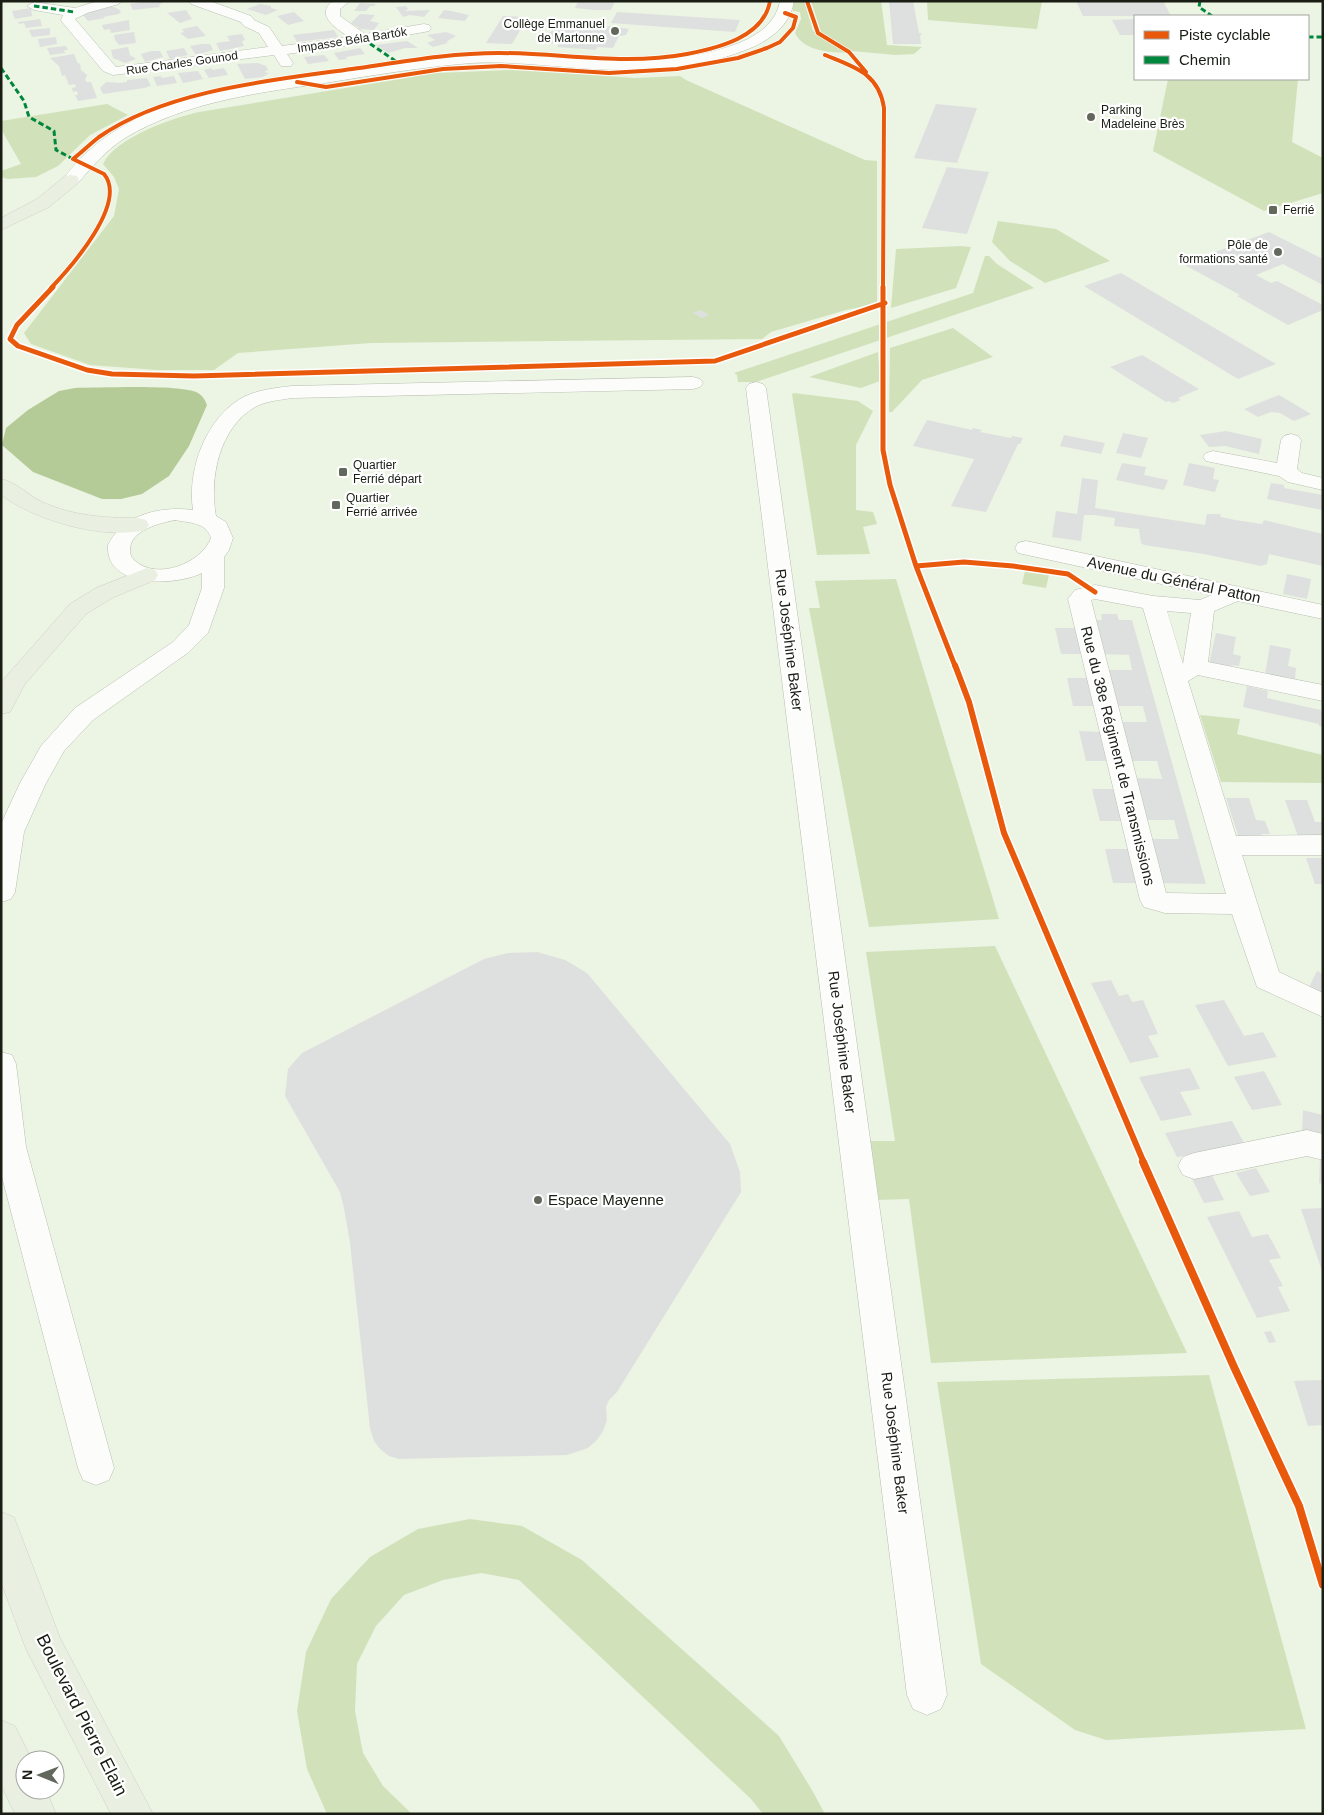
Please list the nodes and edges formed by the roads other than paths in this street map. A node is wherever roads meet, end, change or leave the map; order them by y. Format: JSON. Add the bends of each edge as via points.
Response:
{"nodes":[{"id":1,"x":114,"y":1,"type":"edge"},
{"id":2,"x":196,"y":1,"type":"edge"},
{"id":3,"x":343,"y":1,"type":"edge"},
{"id":4,"x":787,"y":1,"type":"edge"},
{"id":5,"x":34,"y":6,"type":"dead end"},
{"id":6,"x":74,"y":12,"type":"junction"},
{"id":7,"x":424,"y":28,"type":"dead end"},
{"id":8,"x":363,"y":39,"type":"junction"},
{"id":9,"x":280,"y":51,"type":"junction"},
{"id":10,"x":297,"y":82,"type":"junction"},
{"id":11,"x":71,"y":180,"type":"junction"},
{"id":12,"x":8,"y":202,"type":"dead end"},
{"id":13,"x":1,"y":225,"type":"edge"},
{"id":14,"x":693,"y":383,"type":"dead end"},
{"id":15,"x":756,"y":388,"type":"dead end"},
{"id":16,"x":1291,"y":440,"type":"dead end"},
{"id":17,"x":1213,"y":458,"type":"dead end"},
{"id":18,"x":204,"y":470,"type":"junction"},
{"id":19,"x":1286,"y":471,"type":"junction"},
{"id":20,"x":1323,"y":484,"type":"edge"},
{"id":21,"x":1,"y":485,"type":"edge"},
{"id":22,"x":159,"y":517,"type":"junction"},
{"id":23,"x":205,"y":518,"type":"junction"},
{"id":24,"x":138,"y":525,"type":"junction"},
{"id":25,"x":1026,"y":548,"type":"dead end"},
{"id":26,"x":213,"y":557,"type":"junction"},
{"id":27,"x":156,"y":575,"type":"junction"},
{"id":28,"x":1236,"y":593,"type":"junction"},
{"id":29,"x":1153,"y":603,"type":"junction"},
{"id":30,"x":1203,"y":607,"type":"junction"},
{"id":31,"x":1323,"y":612,"type":"edge"},
{"id":32,"x":200,"y":628,"type":"junction"},
{"id":33,"x":1185,"y":673,"type":"junction"},
{"id":34,"x":1323,"y":693,"type":"edge"},
{"id":35,"x":1,"y":706,"type":"edge"},
{"id":36,"x":1323,"y":845,"type":"edge"},
{"id":37,"x":1226,"y":846,"type":"junction"},
{"id":38,"x":1,"y":892,"type":"edge"},
{"id":39,"x":1243,"y":904,"type":"junction"},
{"id":40,"x":1323,"y":1006,"type":"edge"},
{"id":41,"x":1,"y":1064,"type":"edge"},
{"id":42,"x":1323,"y":1147,"type":"edge"},
{"id":43,"x":1194,"y":1166,"type":"dead end"},
{"id":44,"x":96,"y":1468,"type":"dead end"},
{"id":45,"x":1,"y":1530,"type":"edge"},
{"id":46,"x":928,"y":1695,"type":"dead end"},
{"id":47,"x":1,"y":1740,"type":"edge"},
{"id":48,"x":36,"y":1814,"type":"edge"},
{"id":49,"x":132,"y":1814,"type":"edge"}],
"edges":[{"from":1,"to":6,"type":"street"},
{"from":2,"to":9,"type":"street","via":[[246,19],[264,30]]},
{"from":3,"to":8,"type":"street","via":[[332,8],[334,20]]},
{"from":4,"to":10,"type":"street","via":[[785,13],[778,24],[749,44],[669,63],[634,65],[475,58]]},
{"from":5,"to":6,"type":"street"},
{"from":6,"to":9,"type":"street","name":"Rue Charles Gounod","via":[[68,20],[113,70],[133,71]]},
{"from":7,"to":8,"type":"street","name":"Impasse Béla Bartók"},
{"from":8,"to":9,"type":"street","name":"Impasse Béla Bartók"},
{"from":9,"to":10,"type":"street"},
{"from":10,"to":11,"type":"street","via":[[215,98],[150,119],[119,135],[96,152]]},
{"from":11,"to":12,"type":"main road","via":[[36,196]]},
{"from":11,"to":13,"type":"main road","via":[[43,203]]},
{"from":14,"to":18,"type":"street","via":[[292,392],[267,396],[233,413],[221,429]]},
{"from":15,"to":46,"type":"street","name":"Rue Joséphine Baker"},
{"from":16,"to":19,"type":"street"},
{"from":17,"to":19,"type":"street"},
{"from":18,"to":22,"type":"street"},
{"from":18,"to":23,"type":"street","via":[[202,496]]},
{"from":19,"to":20,"type":"street","via":[[1295,478]]},
{"from":21,"to":24,"type":"main road","via":[[38,509],[68,519],[104,526]]},
{"from":22,"to":23,"type":"street","via":[[191,515]]},
{"from":22,"to":24,"type":"street"},
{"from":23,"to":26,"type":"street","via":[[221,531],[223,540]]},
{"from":24,"to":27,"type":"street","via":[[124,536],[118,550],[120,558],[135,571]]},
{"from":25,"to":28,"type":"street","name":"Avenue du Général Patton"},
{"from":26,"to":27,"type":"street","via":[[192,570]]},
{"from":26,"to":32,"type":"street","via":[[213,588]]},
{"from":27,"to":32,"type":"street","via":[[190,595]]},
{"from":27,"to":35,"type":"main road","via":[[104,593],[78,609],[15,680]]},
{"from":28,"to":30,"type":"street","name":"Rue du 38e Régiment de Transmissions"},
{"from":28,"to":31,"type":"street","name":"Avenue du Général Patton"},
{"from":29,"to":30,"type":"street","name":"Rue du 38e Régiment de Transmissions"},
{"from":29,"to":33,"type":"street"},
{"from":29,"to":39,"type":"street","name":"Rue du 38e Régiment de Transmissions","via":[[1095,592],[1079,599],[1154,900],[1165,903]]},
{"from":30,"to":33,"type":"street"},
{"from":32,"to":38,"type":"street","via":[[181,648],[84,714],[54,746],[11,832]]},
{"from":33,"to":34,"type":"street"},
{"from":33,"to":37,"type":"street"},
{"from":36,"to":37,"type":"street"},
{"from":37,"to":39,"type":"street"},
{"from":39,"to":40,"type":"street","via":[[1266,979]]},
{"from":41,"to":44,"type":"street","via":[[10,1147]]},
{"from":42,"to":43,"type":"street","via":[[1307,1143]]},
{"from":45,"to":49,"type":"main road","name":"Boulevard Pierre Elain","via":[[44,1649]]},
{"from":47,"to":48,"type":"main road"}]}
